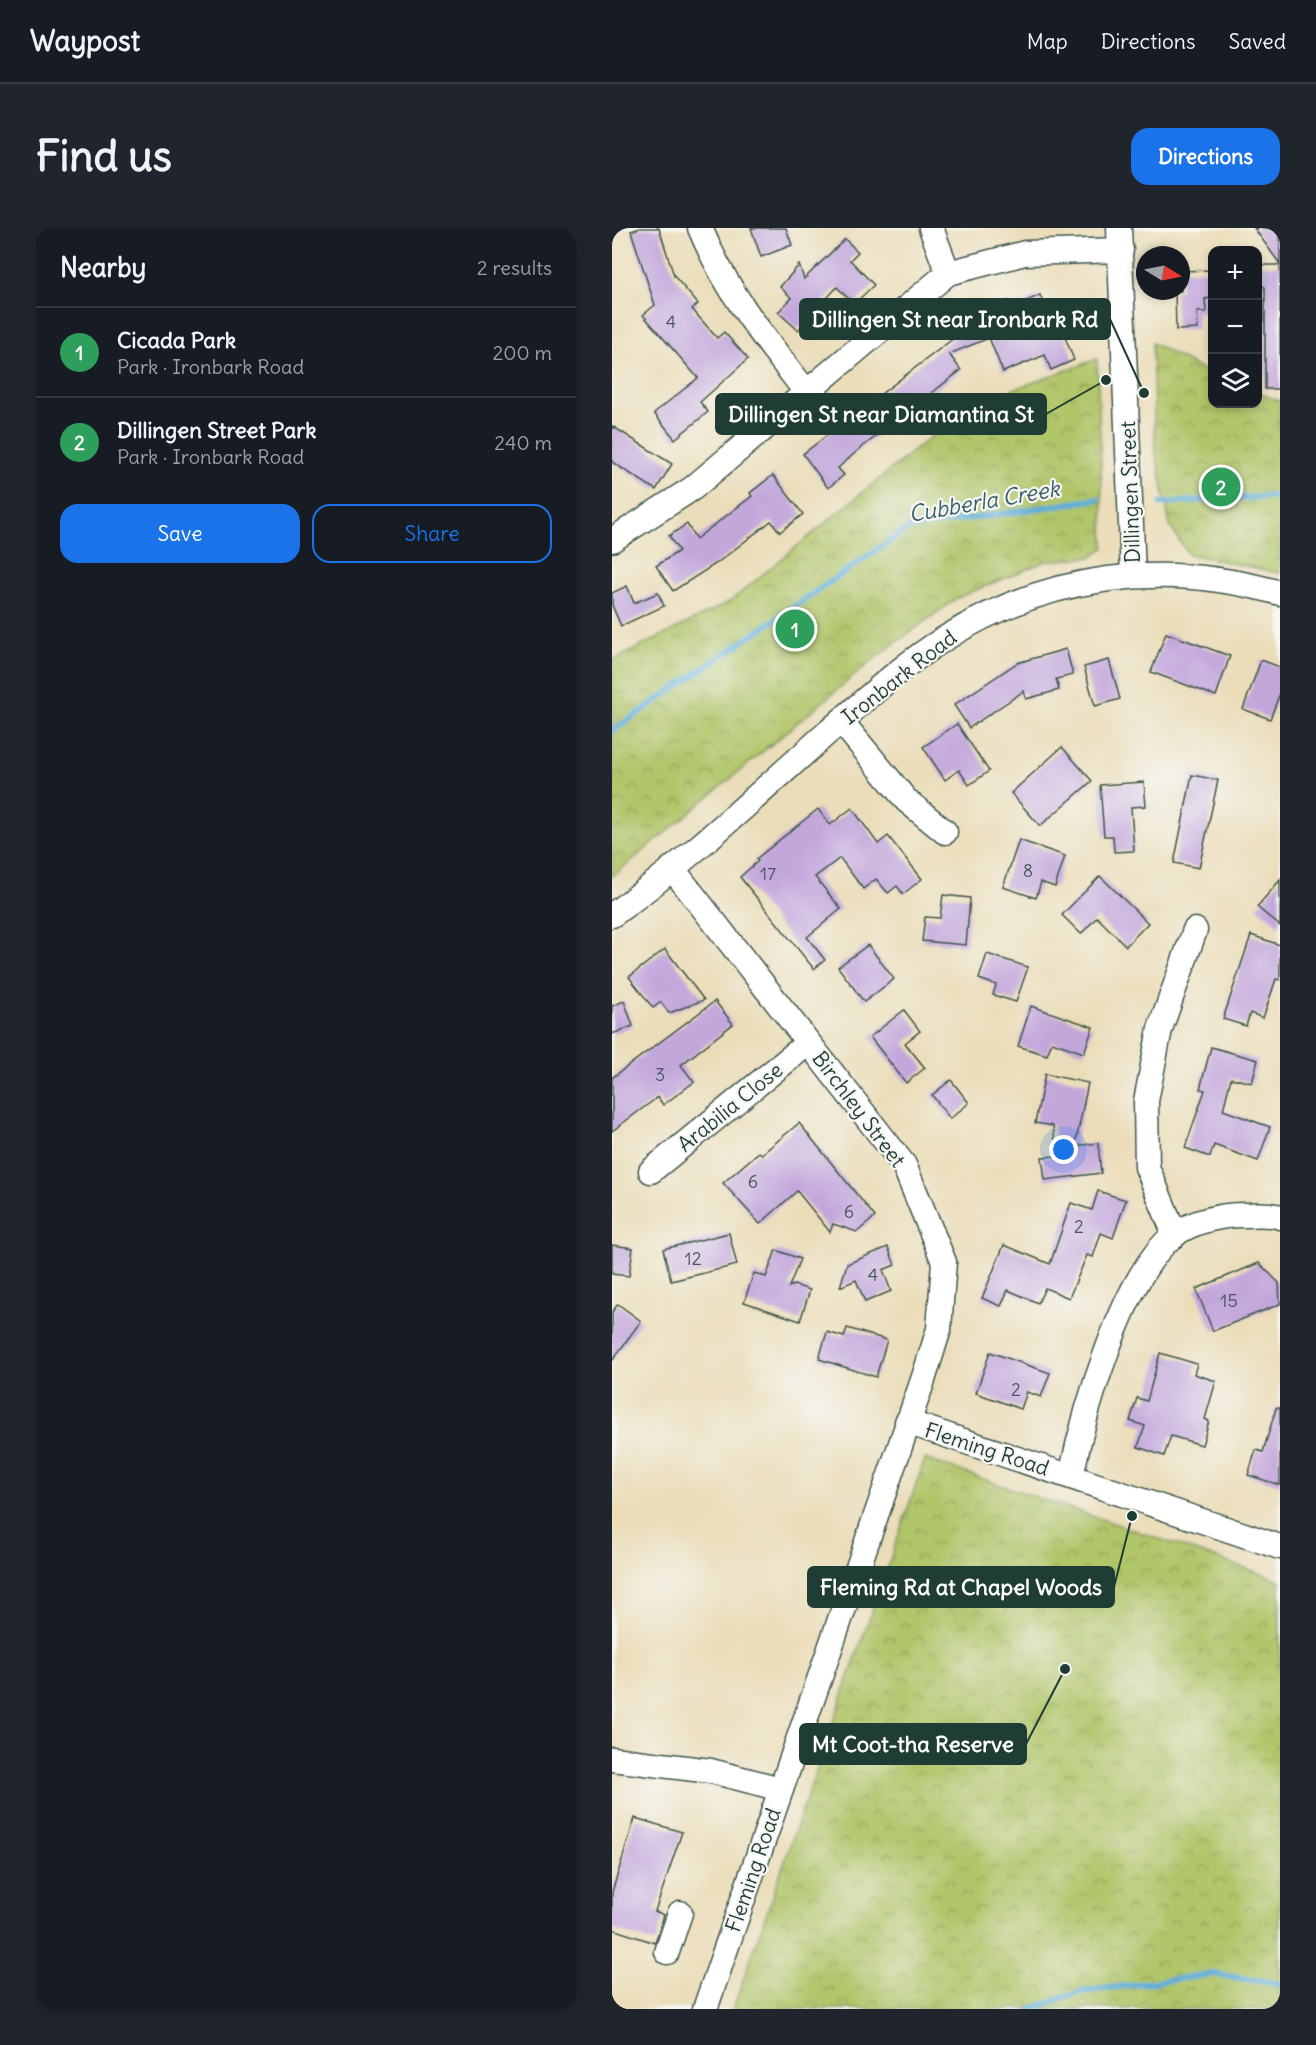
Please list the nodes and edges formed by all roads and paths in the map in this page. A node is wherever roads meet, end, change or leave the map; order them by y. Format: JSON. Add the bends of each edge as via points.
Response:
{"nodes":[{"id":1,"x":700,"y":228,"type":"edge"},
{"id":2,"x":931,"y":228,"type":"edge"},
{"id":3,"x":1120,"y":239,"type":"edge"},
{"id":4,"x":948,"y":273,"type":"junction"},
{"id":5,"x":808,"y":394,"type":"junction"},
{"id":6,"x":612,"y":540,"type":"edge"},
{"id":7,"x":1133,"y":575,"type":"junction"},
{"id":8,"x":1280,"y":593,"type":"edge"},
{"id":9,"x":841,"y":721,"type":"junction"},
{"id":10,"x":945,"y":832,"type":"dead end"},
{"id":11,"x":672,"y":868,"type":"junction"},
{"id":12,"x":612,"y":915,"type":"edge"},
{"id":13,"x":1195,"y":930,"type":"dead end"},
{"id":14,"x":808,"y":1043,"type":"junction"},
{"id":15,"x":651,"y":1171,"type":"dead end"},
{"id":16,"x":1280,"y":1216,"type":"edge"},
{"id":17,"x":1175,"y":1235,"type":"junction"},
{"id":18,"x":907,"y":1422,"type":"junction"},
{"id":19,"x":1071,"y":1476,"type":"junction"},
{"id":20,"x":1280,"y":1547,"type":"edge"},
{"id":21,"x":612,"y":1760,"type":"edge"},
{"id":22,"x":781,"y":1789,"type":"junction"},
{"id":23,"x":680,"y":1913,"type":"dead end"},
{"id":24,"x":667,"y":1952,"type":"dead end"},
{"id":25,"x":705,"y":2009,"type":"edge"}],
"edges":[{"from":1,"to":5,"type":"street","via":[[716,267],[738,303]]},
{"from":2,"to":4,"type":"street"},
{"from":3,"to":4,"type":"street","via":[[1025,253]]},
{"from":3,"to":7,"type":"street","name":"Dillingen Street"},
{"from":4,"to":5,"type":"street"},
{"from":5,"to":6,"type":"street","via":[[693,488]]},
{"from":7,"to":8,"type":"street","name":"Ironbark Road","via":[[1208,577]]},
{"from":7,"to":9,"type":"street","name":"Ironbark Road","via":[[1072,584],[998,609],[943,639]]},
{"from":9,"to":10,"type":"street","via":[[906,801]]},
{"from":9,"to":11,"type":"street","name":"Ironbark Road"},
{"from":11,"to":12,"type":"street","name":"Ironbark Road"},
{"from":11,"to":14,"type":"street","name":"Birchley Street"},
{"from":13,"to":17,"type":"street","via":[[1160,1029],[1146,1101],[1147,1167]]},
{"from":14,"to":15,"type":"street","name":"Arabilia Close"},
{"from":14,"to":18,"type":"street","name":"Birchley Street","via":[[904,1165],[944,1262],[939,1329]]},
{"from":16,"to":17,"type":"street","via":[[1220,1215]]},
{"from":17,"to":19,"type":"street","via":[[1147,1266],[1124,1308],[1081,1428]]},
{"from":18,"to":19,"type":"street","name":"Fleming Road"},
{"from":18,"to":22,"type":"street","name":"Fleming Road"},
{"from":19,"to":20,"type":"street","name":"Fleming Road"},
{"from":21,"to":22,"type":"street","via":[[711,1771]]},
{"from":22,"to":25,"type":"street","name":"Fleming Road"},
{"from":23,"to":24,"type":"street"}]}
